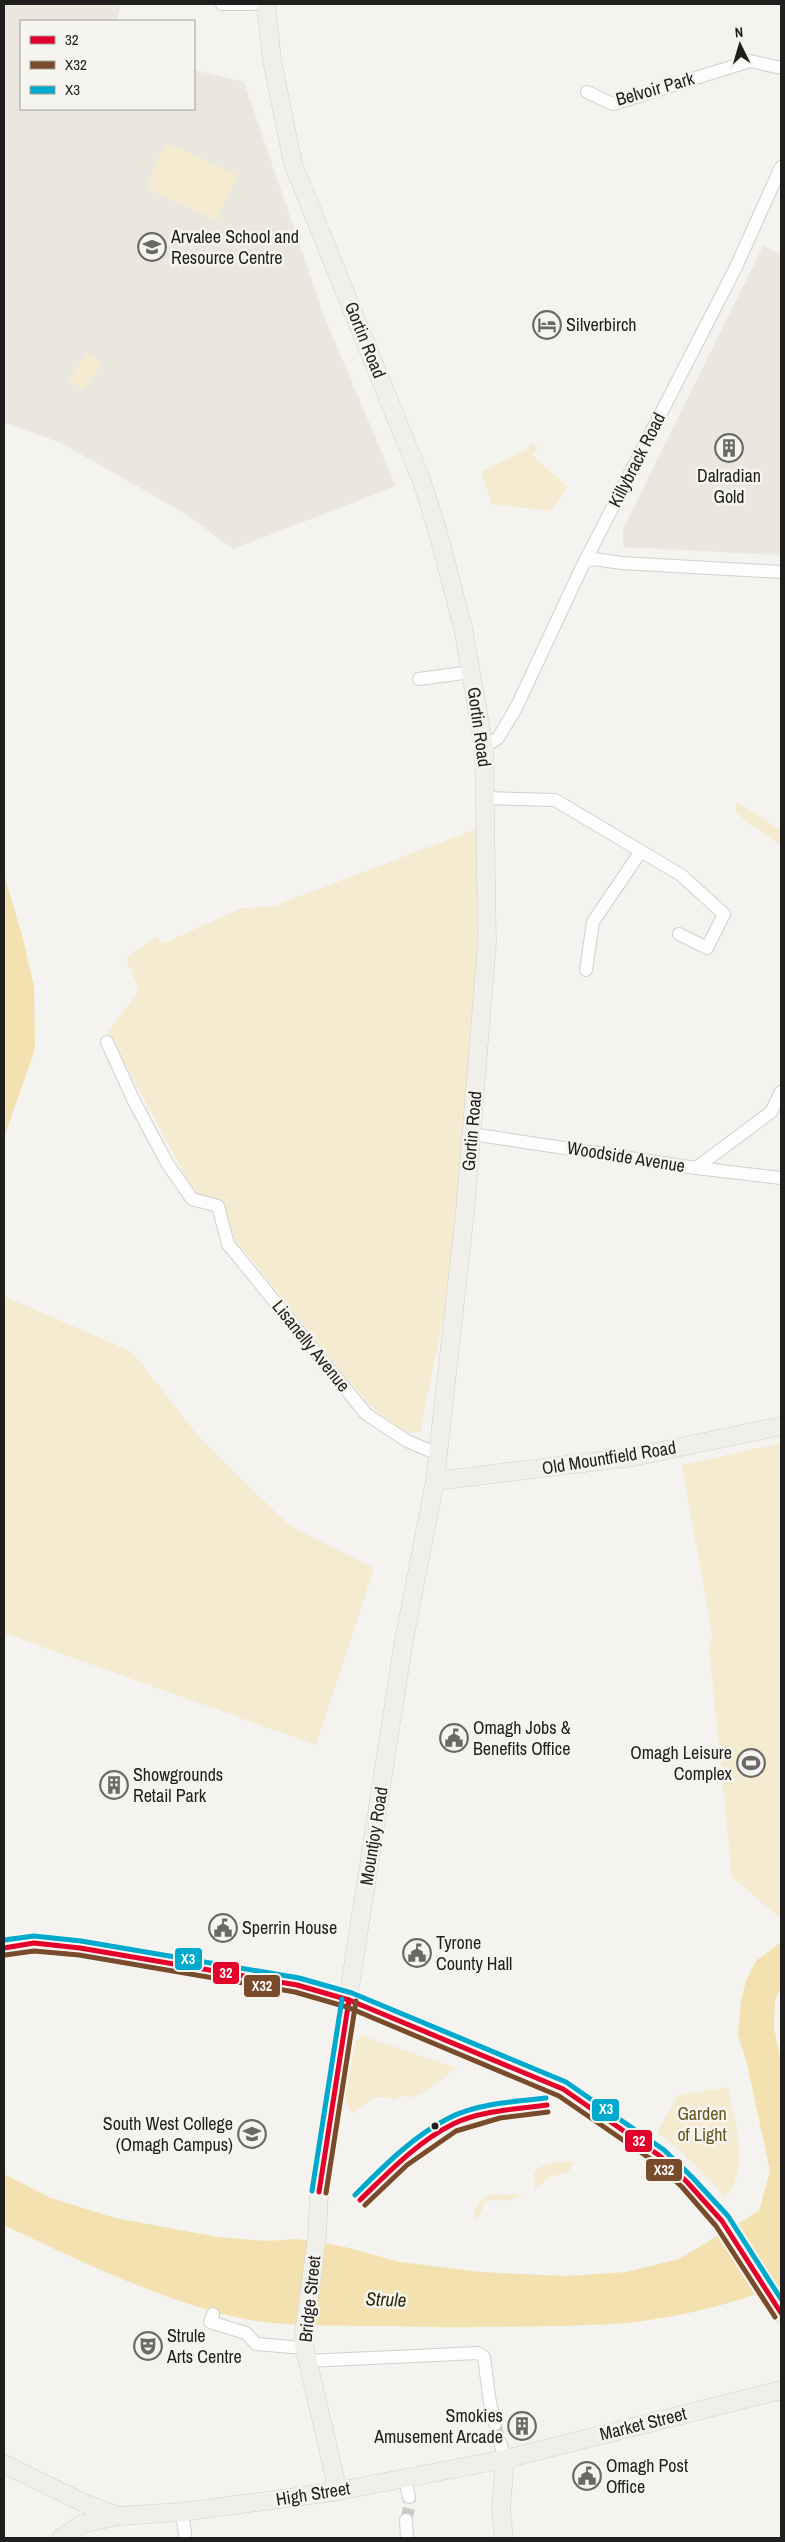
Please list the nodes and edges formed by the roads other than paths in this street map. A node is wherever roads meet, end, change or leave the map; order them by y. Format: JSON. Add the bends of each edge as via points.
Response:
{"nodes":[{"id":1,"x":222,"y":4,"type":"edge"},
{"id":2,"x":254,"y":4,"type":"edge"},
{"id":3,"x":266,"y":4,"type":"edge"},
{"id":4,"x":781,"y":68,"type":"edge"},
{"id":5,"x":587,"y":92,"type":"dead end"},
{"id":6,"x":781,"y":167,"type":"edge"},
{"id":7,"x":585,"y":561,"type":"junction"},
{"id":8,"x":781,"y":572,"type":"edge"},
{"id":9,"x":471,"y":672,"type":"junction"},
{"id":10,"x":418,"y":679,"type":"dead end"},
{"id":11,"x":484,"y":747,"type":"junction"},
{"id":12,"x":486,"y":798,"type":"junction"},
{"id":13,"x":641,"y":851,"type":"junction"},
{"id":14,"x":679,"y":934,"type":"dead end"},
{"id":15,"x":586,"y":970,"type":"dead end"},
{"id":16,"x":107,"y":1042,"type":"dead end"},
{"id":17,"x":781,"y":1092,"type":"edge"},
{"id":18,"x":472,"y":1134,"type":"junction"},
{"id":19,"x":696,"y":1168,"type":"junction"},
{"id":20,"x":781,"y":1178,"type":"edge"},
{"id":21,"x":781,"y":1426,"type":"edge"},
{"id":22,"x":438,"y":1454,"type":"junction"},
{"id":23,"x":435,"y":1481,"type":"junction"},
{"id":24,"x":4,"y":1948,"type":"edge"},
{"id":25,"x":349,"y":2000,"type":"junction"},
{"id":26,"x":319,"y":2192,"type":"joint"},
{"id":27,"x":779,"y":2309,"type":"edge"},
{"id":28,"x":213,"y":2314,"type":"dead end"},
{"id":29,"x":305,"y":2350,"type":"junction"},
{"id":30,"x":781,"y":2390,"type":"edge"},
{"id":31,"x":495,"y":2424,"type":"tunnel mouth"},
{"id":32,"x":503,"y":2450,"type":"junction"},
{"id":33,"x":4,"y":2464,"type":"edge"},
{"id":34,"x":405,"y":2478,"type":"junction"},
{"id":35,"x":333,"y":2492,"type":"junction"},
{"id":36,"x":409,"y":2497,"type":"tunnel mouth"},
{"id":37,"x":182,"y":2512,"type":"junction"},
{"id":38,"x":118,"y":2516,"type":"junction"},
{"id":39,"x":406,"y":2520,"type":"tunnel mouth"},
{"id":40,"x":185,"y":2534,"type":"dead end"},
{"id":41,"x":61,"y":2538,"type":"edge"},
{"id":42,"x":407,"y":2538,"type":"edge"},
{"id":43,"x":504,"y":2538,"type":"edge"}],
"edges":[{"from":1,"to":2,"type":"street"},
{"from":3,"to":9,"type":"main road","name":"Gortin Road","via":[[272,60],[293,164],[422,482],[463,628]]},
{"from":4,"to":5,"type":"street","name":"Belvoir Park","via":[[750,61],[613,104]]},
{"from":6,"to":7,"type":"street","name":"Killybrack Road","via":[[736,267]]},
{"from":7,"to":8,"type":"street","via":[[595,559]]},
{"from":7,"to":11,"type":"street","name":"Killybrack Road","via":[[516,708],[498,738]]},
{"from":9,"to":10,"type":"street"},
{"from":9,"to":11,"type":"main road","name":"Gortin Road"},
{"from":11,"to":12,"type":"main road","name":"Gortin Road"},
{"from":12,"to":13,"type":"street","via":[[555,800]]},
{"from":12,"to":18,"type":"main road","name":"Gortin Road","via":[[487,943]]},
{"from":13,"to":14,"type":"street","via":[[682,875],[724,914],[706,948]]},
{"from":13,"to":15,"type":"street","via":[[593,922]]},
{"from":16,"to":22,"type":"street","name":"Lisanelly Avenue","via":[[167,1163],[192,1198],[218,1206],[228,1244],[366,1414],[407,1441]]},
{"from":17,"to":19,"type":"street","via":[[771,1112]]},
{"from":18,"to":19,"type":"street","name":"Woodside Avenue"},
{"from":18,"to":22,"type":"main road","name":"Gortin Road"},
{"from":19,"to":20,"type":"street","name":"Woodside Avenue"},
{"from":21,"to":23,"type":"main road","name":"Old Mountfield Road","via":[[633,1457]]},
{"from":22,"to":23,"type":"main road","name":"Gortin Road"},
{"from":23,"to":25,"type":"main road","name":"Mountjoy Road","via":[[404,1640]]},
{"from":24,"to":25,"type":"main road","via":[[34,1942],[96,1950],[297,1985]]},
{"from":25,"to":26,"type":"main road","name":"Mountjoy Road"},
{"from":25,"to":27,"type":"main road","via":[[563,2089],[660,2156],[722,2222]]},
{"from":26,"to":29,"type":"main road","name":"Bridge Street"},
{"from":28,"to":29,"type":"street","via":[[210,2322],[246,2333],[254,2348]]},
{"from":29,"to":31,"type":"street","via":[[478,2353],[484,2357]]},
{"from":29,"to":35,"type":"main road","name":"Bridge Street","via":[[335,2478]]},
{"from":30,"to":32,"type":"main road","name":"Market Street"},
{"from":32,"to":34,"type":"main road","name":"High Street"},
{"from":32,"to":43,"type":"main road"},
{"from":33,"to":38,"type":"main road"},
{"from":34,"to":35,"type":"main road","name":"High Street"},
{"from":34,"to":36,"type":"street"},
{"from":35,"to":37,"type":"main road","name":"High Street"},
{"from":37,"to":38,"type":"main road","name":"High Street"},
{"from":37,"to":40,"type":"street"},
{"from":38,"to":41,"type":"main road","name":"High Street","via":[[82,2524]]},
{"from":39,"to":42,"type":"street"}]}
